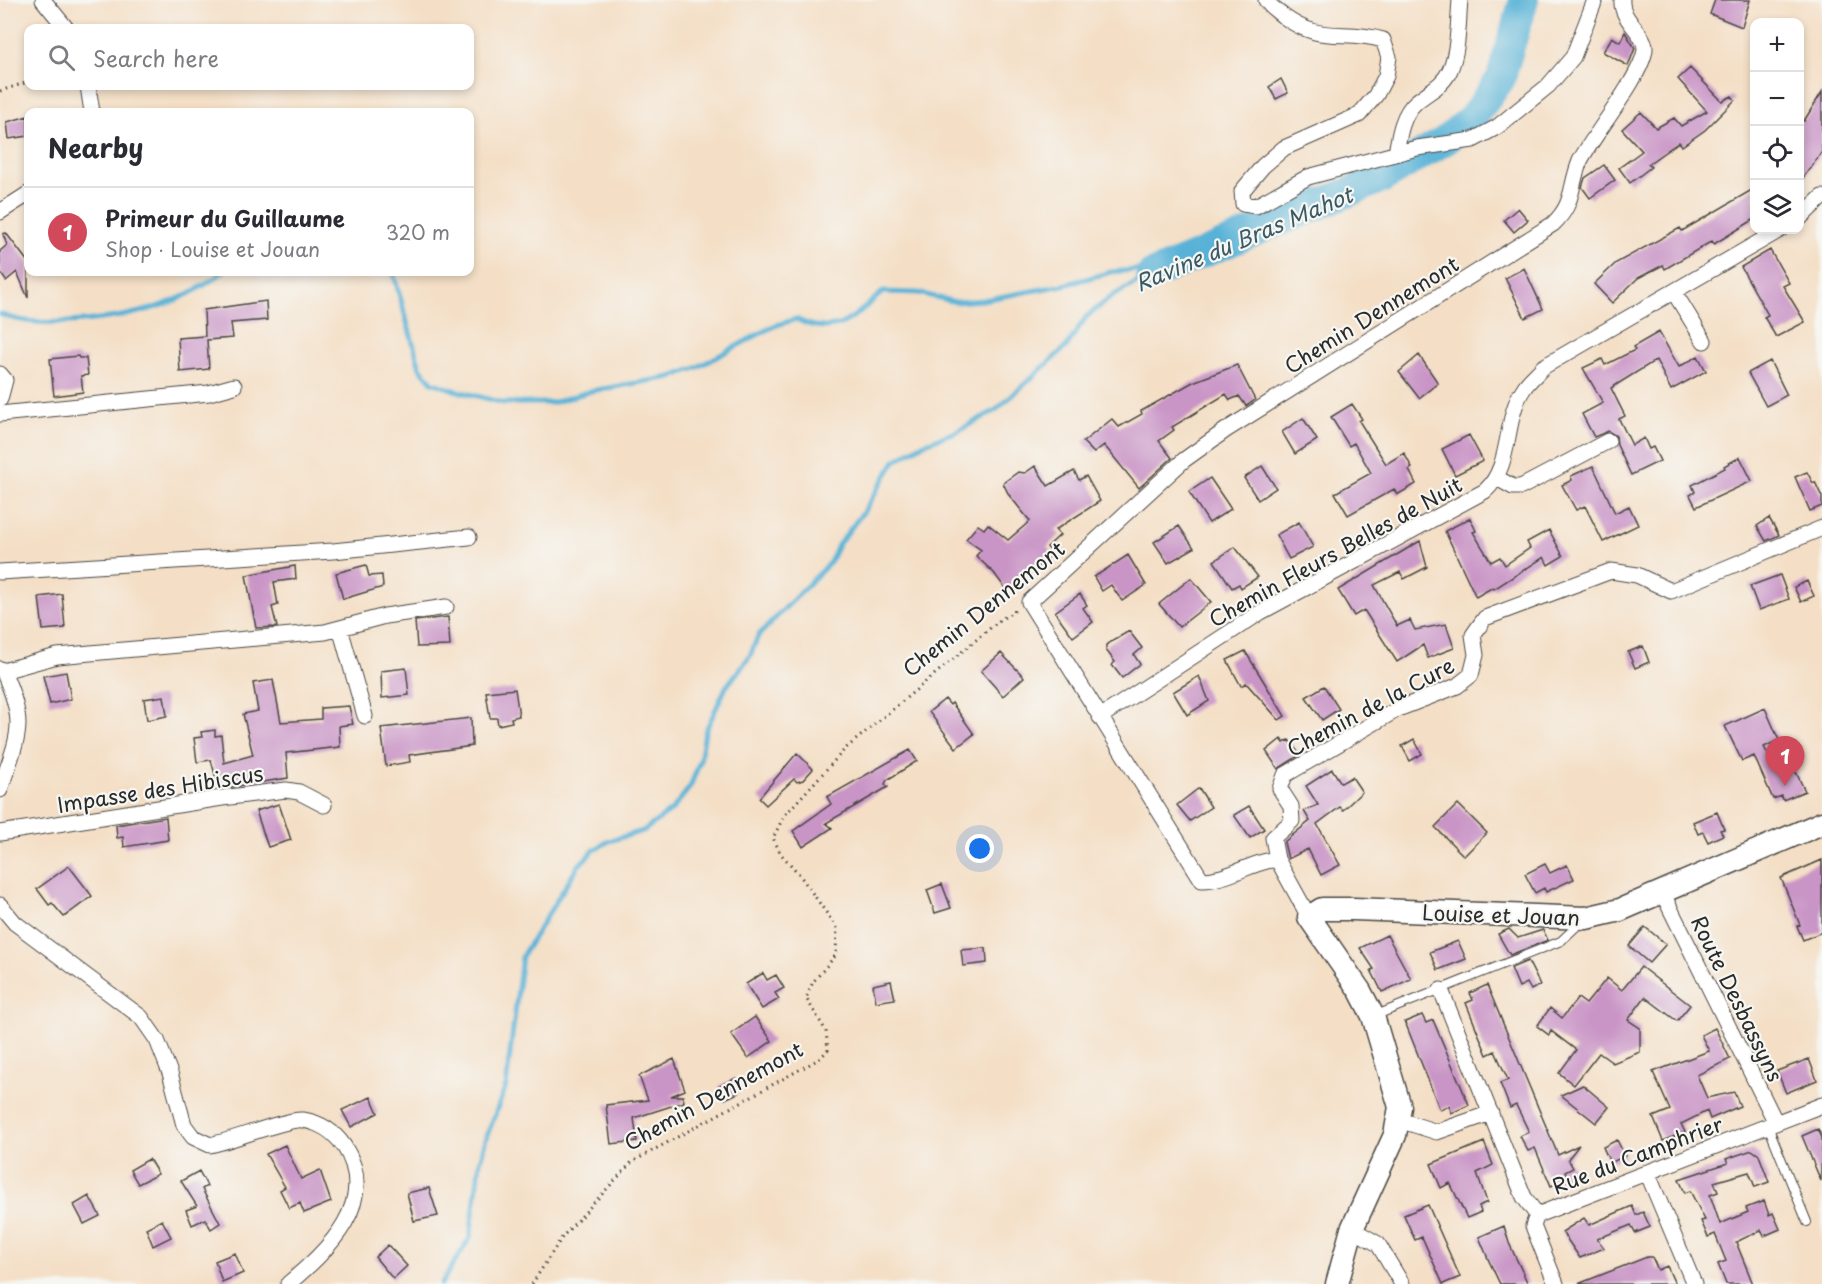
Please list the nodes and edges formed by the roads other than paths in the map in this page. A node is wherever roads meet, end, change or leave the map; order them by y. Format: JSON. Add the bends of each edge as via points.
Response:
{"nodes":[{"id":1,"x":43,"y":0,"type":"edge"},
{"id":2,"x":1266,"y":0,"type":"edge"},
{"id":3,"x":1460,"y":0,"type":"edge"},
{"id":4,"x":1595,"y":0,"type":"edge"},
{"id":5,"x":1622,"y":0,"type":"edge"},
{"id":6,"x":63,"y":24,"type":"edge"},
{"id":7,"x":89,"y":90,"type":"edge"},
{"id":8,"x":91,"y":108,"type":"edge"},
{"id":9,"x":1396,"y":153,"type":"junction"},
{"id":10,"x":24,"y":197,"type":"edge"},
{"id":11,"x":1822,"y":197,"type":"edge"},
{"id":12,"x":0,"y":212,"type":"edge"},
{"id":13,"x":1804,"y":214,"type":"edge"},
{"id":14,"x":1773,"y":234,"type":"edge"},
{"id":15,"x":1674,"y":291,"type":"junction"},
{"id":16,"x":1704,"y":340,"type":"dead end"},
{"id":17,"x":0,"y":374,"type":"edge"},
{"id":18,"x":234,"y":386,"type":"dead end"},
{"id":19,"x":0,"y":399,"type":"edge"},
{"id":20,"x":0,"y":414,"type":"edge"},
{"id":21,"x":1608,"y":441,"type":"dead end"},
{"id":22,"x":1497,"y":478,"type":"junction"},
{"id":23,"x":1822,"y":528,"type":"edge"},
{"id":24,"x":469,"y":537,"type":"dead end"},
{"id":25,"x":0,"y":572,"type":"edge"},
{"id":26,"x":446,"y":607,"type":"dead end"},
{"id":27,"x":340,"y":628,"type":"junction"},
{"id":28,"x":2,"y":670,"type":"edge"},
{"id":29,"x":365,"y":716,"type":"dead end"},
{"id":30,"x":1100,"y":717,"type":"junction"},
{"id":31,"x":0,"y":790,"type":"edge"},
{"id":32,"x":324,"y":805,"type":"dead end"},
{"id":33,"x":1822,"y":824,"type":"edge"},
{"id":34,"x":0,"y":833,"type":"edge"},
{"id":35,"x":1277,"y":859,"type":"junction"},
{"id":36,"x":1662,"y":892,"type":"junction"},
{"id":37,"x":0,"y":905,"type":"edge"},
{"id":38,"x":1309,"y":917,"type":"junction"},
{"id":39,"x":1586,"y":918,"type":"junction"},
{"id":40,"x":1441,"y":990,"type":"junction"},
{"id":41,"x":1373,"y":1016,"type":"junction"},
{"id":42,"x":1822,"y":1105,"type":"edge"},
{"id":43,"x":1491,"y":1113,"type":"junction"},
{"id":44,"x":1399,"y":1120,"type":"junction"},
{"id":45,"x":1772,"y":1124,"type":"junction"},
{"id":46,"x":1647,"y":1172,"type":"junction"},
{"id":47,"x":1537,"y":1215,"type":"junction"},
{"id":48,"x":1807,"y":1221,"type":"dead end"},
{"id":49,"x":1352,"y":1229,"type":"junction"},
{"id":50,"x":288,"y":1284,"type":"edge"},
{"id":51,"x":1337,"y":1284,"type":"edge"},
{"id":52,"x":1402,"y":1284,"type":"edge"},
{"id":53,"x":1556,"y":1284,"type":"edge"},
{"id":54,"x":1694,"y":1284,"type":"edge"}],
"edges":[{"from":1,"to":6,"type":"street"},
{"from":2,"to":9,"type":"street","via":[[1296,26],[1315,34],[1383,40],[1389,57],[1386,76],[1359,116],[1284,148],[1242,191],[1243,204],[1256,206],[1308,177]]},
{"from":3,"to":9,"type":"street","via":[[1457,42],[1449,70],[1436,89],[1415,103],[1402,125]]},
{"from":4,"to":9,"type":"street","via":[[1573,57],[1548,86],[1497,127],[1473,140]]},
{"from":5,"to":30,"type":"street","name":"Chemin Dennemont","via":[[1631,26],[1645,42],[1645,51],[1580,161],[1564,214],[1184,460],[1029,602]]},
{"from":7,"to":8,"type":"street"},
{"from":10,"to":12,"type":"street"},
{"from":11,"to":13,"type":"street"},
{"from":14,"to":15,"type":"street"},
{"from":15,"to":16,"type":"street"},
{"from":15,"to":22,"type":"street","via":[[1543,368],[1530,381],[1512,416]]},
{"from":17,"to":19,"type":"street","via":[[5,380]]},
{"from":18,"to":20,"type":"street","via":[[210,393]]},
{"from":21,"to":22,"type":"street","via":[[1521,487]]},
{"from":22,"to":30,"type":"street","name":"Chemin Fleurs Belles de Nuit","via":[[1485,491],[1261,612]]},
{"from":23,"to":35,"type":"street","name":"Chemin de la Cure","via":[[1671,591],[1637,574],[1611,571],[1485,618],[1473,635],[1476,655],[1471,675],[1457,686],[1398,709],[1285,776],[1280,789],[1291,806],[1292,821],[1273,838]]},
{"from":24,"to":25,"type":"street","via":[[333,551]]},
{"from":26,"to":27,"type":"street","via":[[385,616]]},
{"from":27,"to":28,"type":"street","via":[[57,656]]},
{"from":27,"to":29,"type":"street"},
{"from":28,"to":31,"type":"street","via":[[16,699],[20,729]]},
{"from":30,"to":35,"type":"street","via":[[1202,880],[1216,880],[1259,861]]},
{"from":32,"to":34,"type":"street","name":"Impasse des Hibiscus","via":[[299,792],[275,791]]},
{"from":33,"to":36,"type":"main road","name":"Louise et Jouan"},
{"from":35,"to":38,"type":"street"},
{"from":36,"to":39,"type":"main road","name":"Louise et Jouan","via":[[1620,910]]},
{"from":36,"to":45,"type":"street","name":"Route Desbassyns"},
{"from":37,"to":50,"type":"street","via":[[15,923],[141,1017],[157,1040],[171,1073],[184,1125],[193,1137],[210,1145],[302,1119],[334,1131],[354,1162],[356,1201],[340,1233]]},
{"from":38,"to":39,"type":"main road","name":"Louise et Jouan","via":[[1322,909],[1354,909]]},
{"from":38,"to":41,"type":"main road"},
{"from":39,"to":40,"type":"lane","via":[[1561,941]]},
{"from":40,"to":41,"type":"lane"},
{"from":40,"to":43,"type":"street"},
{"from":41,"to":44,"type":"main road","via":[[1397,1090]]},
{"from":42,"to":45,"type":"street","name":"Rue du Camphrier"},
{"from":43,"to":44,"type":"street","via":[[1437,1132]]},
{"from":43,"to":47,"type":"street","via":[[1524,1197]]},
{"from":44,"to":49,"type":"main road","via":[[1387,1156]]},
{"from":45,"to":46,"type":"street","name":"Rue du Camphrier"},
{"from":45,"to":48,"type":"lane"},
{"from":46,"to":47,"type":"street","name":"Rue du Camphrier"},
{"from":46,"to":54,"type":"street"},
{"from":47,"to":53,"type":"street","name":"Rue du Camphrier","via":[[1533,1226]]},
{"from":49,"to":51,"type":"main road"},
{"from":49,"to":52,"type":"street","via":[[1378,1244]]}]}
